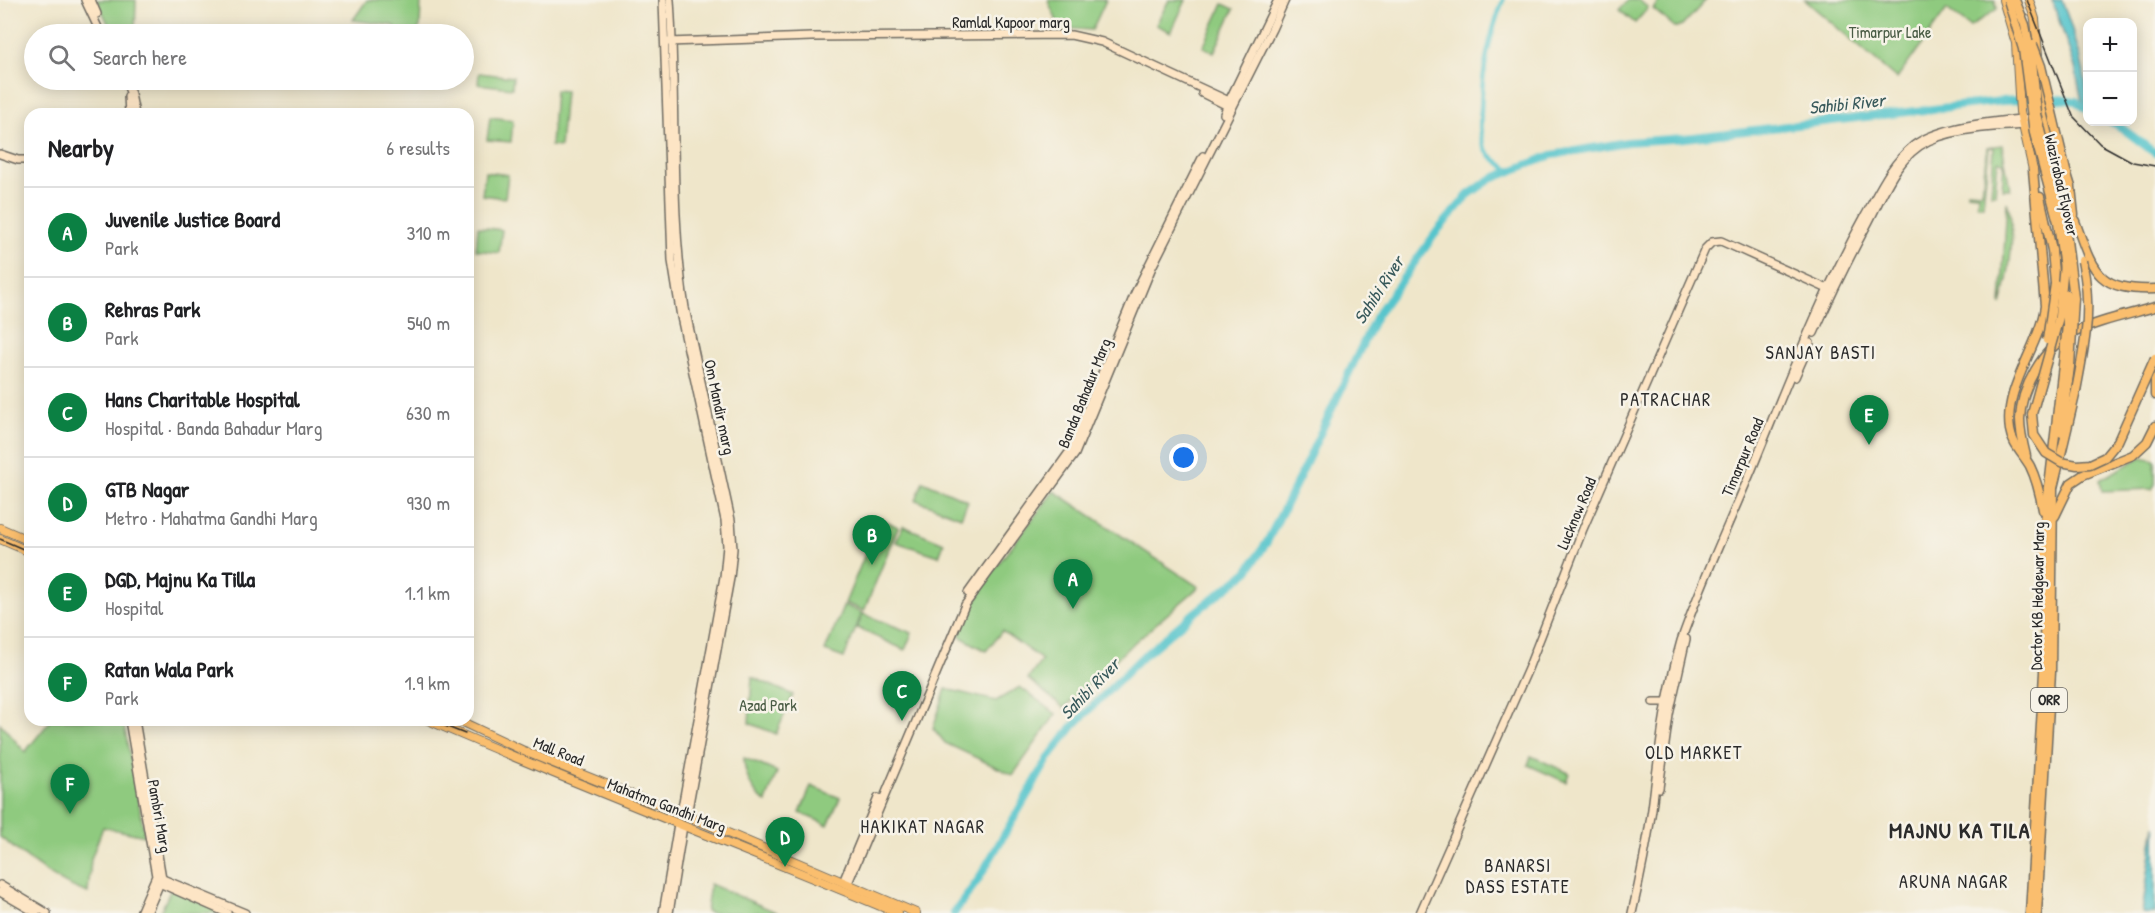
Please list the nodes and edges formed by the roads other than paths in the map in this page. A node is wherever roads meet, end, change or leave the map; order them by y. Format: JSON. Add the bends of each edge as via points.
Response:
{"nodes":[{"id":1,"x":86,"y":0,"type":"edge"},
{"id":2,"x":91,"y":0,"type":"edge"},
{"id":3,"x":663,"y":0,"type":"edge"},
{"id":4,"x":669,"y":0,"type":"edge"},
{"id":5,"x":1278,"y":0,"type":"edge"},
{"id":6,"x":1285,"y":0,"type":"edge"},
{"id":7,"x":2029,"y":0,"type":"edge"},
{"id":8,"x":2036,"y":0,"type":"edge"},
{"id":9,"x":2008,"y":1,"type":"edge"},
{"id":10,"x":2035,"y":19,"type":"junction"},
{"id":11,"x":2009,"y":22,"type":"junction"},
{"id":12,"x":97,"y":24,"type":"edge"},
{"id":13,"x":102,"y":24,"type":"edge"},
{"id":14,"x":2025,"y":25,"type":"junction"},
{"id":15,"x":2037,"y":40,"type":"junction"},
{"id":16,"x":669,"y":43,"type":"junction"},
{"id":17,"x":2016,"y":43,"type":"junction"},
{"id":18,"x":126,"y":90,"type":"edge"},
{"id":19,"x":128,"y":90,"type":"edge"},
{"id":20,"x":1231,"y":104,"type":"junction"},
{"id":21,"x":128,"y":108,"type":"edge"},
{"id":22,"x":134,"y":108,"type":"edge"},
{"id":23,"x":2022,"y":119,"type":"junction"},
{"id":24,"x":2045,"y":121,"type":"junction"},
{"id":25,"x":0,"y":154,"type":"edge"},
{"id":26,"x":24,"y":160,"type":"edge"},
{"id":27,"x":2033,"y":170,"type":"junction"},
{"id":28,"x":2074,"y":218,"type":"junction"},
{"id":29,"x":2085,"y":260,"type":"junction"},
{"id":30,"x":2064,"y":264,"type":"junction"},
{"id":31,"x":1830,"y":290,"type":"junction"},
{"id":32,"x":2155,"y":290,"type":"edge"},
{"id":33,"x":2155,"y":307,"type":"edge"},
{"id":34,"x":2155,"y":358,"type":"edge"},
{"id":35,"x":2066,"y":365,"type":"junction"},
{"id":36,"x":2155,"y":368,"type":"edge"},
{"id":37,"x":2038,"y":390,"type":"junction"},
{"id":38,"x":2155,"y":395,"type":"edge"},
{"id":39,"x":2155,"y":426,"type":"edge"},
{"id":40,"x":2061,"y":452,"type":"junction"},
{"id":41,"x":2029,"y":465,"type":"junction"},
{"id":42,"x":2049,"y":522,"type":"junction"},
{"id":43,"x":0,"y":528,"type":"edge"},
{"id":44,"x":24,"y":538,"type":"edge"},
{"id":45,"x":0,"y":539,"type":"edge"},
{"id":46,"x":24,"y":549,"type":"edge"},
{"id":47,"x":1653,"y":702,"type":"dead end"},
{"id":48,"x":1667,"y":702,"type":"junction"},
{"id":49,"x":131,"y":726,"type":"edge"},
{"id":50,"x":135,"y":726,"type":"edge"},
{"id":51,"x":442,"y":726,"type":"edge"},
{"id":52,"x":471,"y":726,"type":"edge"},
{"id":53,"x":510,"y":744,"type":"junction"},
{"id":54,"x":137,"y":747,"type":"junction"},
{"id":55,"x":506,"y":754,"type":"junction"},
{"id":56,"x":684,"y":814,"type":"junction"},
{"id":57,"x":681,"y":825,"type":"junction"},
{"id":58,"x":158,"y":880,"type":"junction"},
{"id":59,"x":846,"y":883,"type":"junction"},
{"id":60,"x":0,"y":885,"type":"edge"},
{"id":61,"x":0,"y":892,"type":"edge"},
{"id":62,"x":36,"y":913,"type":"edge"},
{"id":63,"x":47,"y":913,"type":"edge"},
{"id":64,"x":140,"y":913,"type":"edge"},
{"id":65,"x":147,"y":913,"type":"edge"},
{"id":66,"x":227,"y":913,"type":"edge"},
{"id":67,"x":245,"y":913,"type":"edge"},
{"id":68,"x":663,"y":913,"type":"edge"},
{"id":69,"x":669,"y":913,"type":"edge"},
{"id":70,"x":897,"y":913,"type":"edge"},
{"id":71,"x":916,"y":913,"type":"edge"},
{"id":72,"x":1420,"y":913,"type":"edge"},
{"id":73,"x":1634,"y":913,"type":"edge"},
{"id":74,"x":2030,"y":913,"type":"edge"},
{"id":75,"x":2037,"y":913,"type":"edge"}],
"edges":[{"from":1,"to":12,"type":"street"},
{"from":2,"to":13,"type":"street"},
{"from":3,"to":16,"type":"street","name":"Om Mandir marg"},
{"from":4,"to":16,"type":"street","name":"Om Mandir marg"},
{"from":5,"to":20,"type":"street","name":"Banda Bahadur Marg"},
{"from":6,"to":20,"type":"street","name":"Banda Bahadur Marg"},
{"from":7,"to":10,"type":"main road"},
{"from":8,"to":10,"type":"main road"},
{"from":9,"to":11,"type":"main road"},
{"from":9,"to":14,"type":"highway","name":"Wazirabad Flyover","bridge":true},
{"from":9,"to":30,"type":"highway","name":"Wazirabad Flyover","bridge":true,"via":[[2020,34],[2034,133],[2058,222]]},
{"from":10,"to":11,"type":"main road"},
{"from":10,"to":15,"type":"main road"},
{"from":11,"to":17,"type":"main road"},
{"from":14,"to":28,"type":"highway","name":"Doctor KB Hedgewar Marg","bridge":true,"via":[[2041,66],[2071,188]]},
{"from":14,"to":35,"type":"highway","name":"Wazirabad Flyover","bridge":true,"via":[[2037,114],[2064,218],[2071,264],[2074,311]]},
{"from":15,"to":17,"type":"main road"},
{"from":15,"to":24,"type":"main road"},
{"from":16,"to":20,"type":"street","name":"Ramlal Kapoor marg","via":[[1072,39],[1099,45]]},
{"from":16,"to":56,"type":"street","name":"Om Mandir marg","via":[[672,261],[723,511],[726,556]]},
{"from":17,"to":23,"type":"main road"},
{"from":18,"to":21,"type":"street"},
{"from":19,"to":22,"type":"street"},
{"from":20,"to":59,"type":"street","name":"Banda Bahadur Marg","via":[[1152,267],[1081,433],[959,606]]},
{"from":23,"to":24,"type":"street","name":"Timarpur Road"},
{"from":23,"to":27,"type":"main road","number":"ORR"},
{"from":23,"to":31,"type":"street","name":"Timarpur Road","via":[[1944,136],[1920,147],[1894,173]]},
{"from":24,"to":28,"type":"main road"},
{"from":25,"to":26,"type":"street"},
{"from":27,"to":37,"type":"highway","bridge":true,"via":[[2052,250],[2055,284]]},
{"from":27,"to":41,"type":"highway","number":"ORR","via":[[2045,306],[2015,390],[2010,421],[2012,438]]},
{"from":28,"to":29,"type":"highway","name":"Doctor KB Hedgewar Marg"},
{"from":29,"to":32,"type":"highway","via":[[2115,286]]},
{"from":29,"to":40,"type":"highway","name":"Doctor KB Hedgewar Marg","bridge":true,"via":[[2089,310],[2085,343]]},
{"from":30,"to":35,"type":"highway","name":"Wazirabad Flyover","bridge":true},
{"from":30,"to":37,"type":"highway","bridge":true,"via":[[2059,317]]},
{"from":31,"to":48,"type":"street","name":"Timarpur Road","via":[[1686,627]]},
{"from":31,"to":72,"type":"street","name":"Lucknow Road","via":[[1721,241],[1712,242],[1702,253],[1583,529],[1528,669]]},
{"from":31,"to":73,"type":"street","name":"Timarpur Road","via":[[1687,637],[1669,715],[1653,834]]},
{"from":33,"to":41,"type":"highway","via":[[2071,334],[2040,363],[2026,389],[2020,417]]},
{"from":34,"to":37,"type":"highway","bridge":true,"via":[[2115,446],[2090,464],[2061,462],[2039,445],[2031,420]]},
{"from":35,"to":40,"type":"highway","name":"Wazirabad Flyover"},
{"from":35,"to":42,"type":"highway","name":"Wazirabad Flyover","number":"ORR"},
{"from":36,"to":38,"type":"highway"},
{"from":39,"to":42,"type":"highway","via":[[2143,446],[2126,458],[2076,478]]},
{"from":40,"to":42,"type":"highway","name":"Doctor KB Hedgewar Marg","number":"ORR"},
{"from":41,"to":42,"type":"highway","number":"ORR"},
{"from":42,"to":74,"type":"highway","name":"Doctor KB Hedgewar Marg","number":"ORR"},
{"from":42,"to":75,"type":"highway","name":"Doctor KB Hedgewar Marg","number":"ORR","via":[[2051,661]]},
{"from":43,"to":44,"type":"main road"},
{"from":45,"to":46,"type":"main road"},
{"from":47,"to":48,"type":"street"},
{"from":48,"to":73,"type":"street","name":"Timarpur Road"},
{"from":49,"to":54,"type":"street","name":"Pambri Marg"},
{"from":50,"to":54,"type":"street","name":"Pambri Marg"},
{"from":51,"to":55,"type":"main road","name":"Mahatma Gandhi Marg"},
{"from":52,"to":53,"type":"main road","name":"Mall Road"},
{"from":53,"to":55,"type":"main road"},
{"from":53,"to":56,"type":"main road","name":"Mall Road"},
{"from":54,"to":58,"type":"street","name":"Pambri Marg"},
{"from":55,"to":57,"type":"main road","name":"Mahatma Gandhi Marg"},
{"from":56,"to":59,"type":"main road","name":"Mall Road"},
{"from":57,"to":68,"type":"street"},
{"from":57,"to":69,"type":"street"},
{"from":57,"to":70,"type":"main road","name":"Mahatma Gandhi Marg"},
{"from":58,"to":64,"type":"street"},
{"from":58,"to":65,"type":"street"},
{"from":58,"to":66,"type":"street"},
{"from":58,"to":67,"type":"street"},
{"from":59,"to":71,"type":"main road","name":"Mall Road"},
{"from":60,"to":63,"type":"street"},
{"from":61,"to":62,"type":"street"}]}
